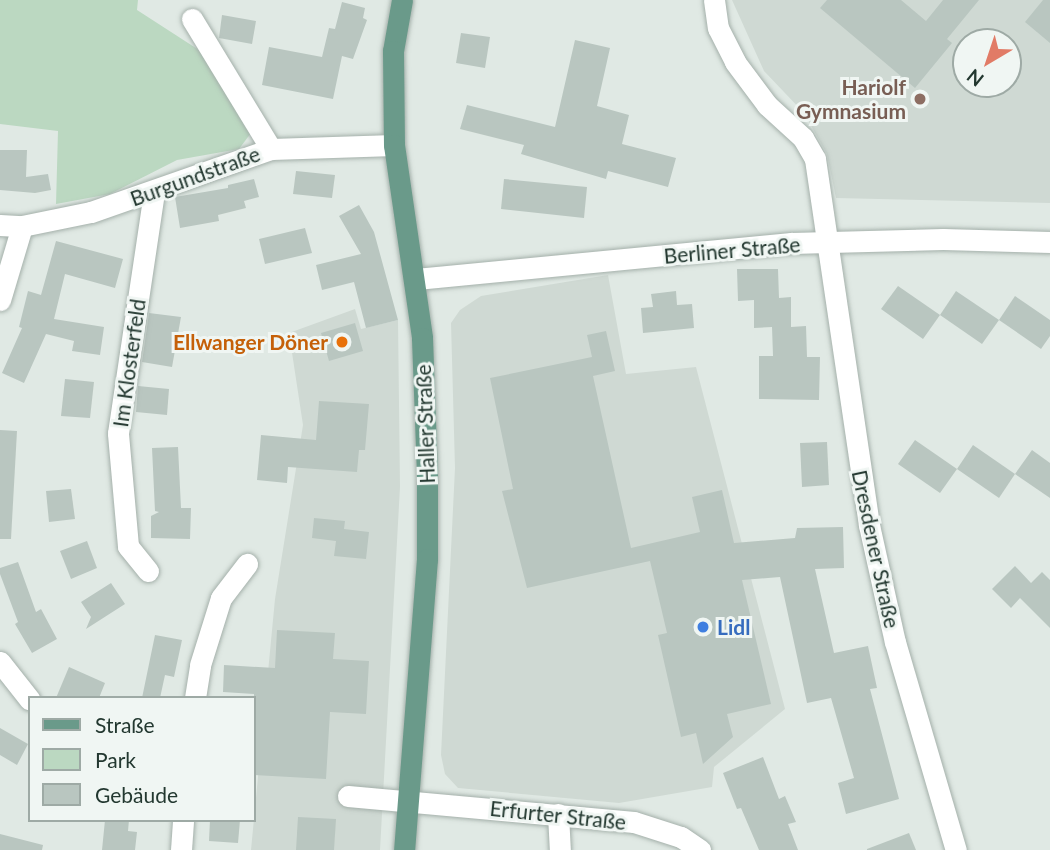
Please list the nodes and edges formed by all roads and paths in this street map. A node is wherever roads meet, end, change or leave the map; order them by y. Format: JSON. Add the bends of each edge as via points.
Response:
{"nodes":[{"id":1,"x":402,"y":0,"type":"edge"},
{"id":2,"x":714,"y":0,"type":"edge"},
{"id":3,"x":192,"y":19,"type":"dead end"},
{"id":4,"x":394,"y":145,"type":"junction"},
{"id":5,"x":271,"y":149,"type":"junction"},
{"id":6,"x":154,"y":191,"type":"junction"},
{"id":7,"x":0,"y":225,"type":"edge"},
{"id":8,"x":23,"y":226,"type":"junction"},
{"id":9,"x":826,"y":242,"type":"junction"},
{"id":10,"x":1050,"y":242,"type":"edge"},
{"id":11,"x":416,"y":279,"type":"junction"},
{"id":12,"x":0,"y":300,"type":"edge"},
{"id":13,"x":247,"y":564,"type":"dead end"},
{"id":14,"x":148,"y":571,"type":"dead end"},
{"id":15,"x":0,"y":662,"type":"edge"},
{"id":16,"x":195,"y":696,"type":"edge"},
{"id":17,"x":28,"y":697,"type":"edge"},
{"id":18,"x":348,"y":796,"type":"dead end"},
{"id":19,"x":409,"y":800,"type":"junction"},
{"id":20,"x":558,"y":814,"type":"junction"},
{"id":21,"x":183,"y":822,"type":"edge"},
{"id":22,"x":180,"y":850,"type":"edge"},
{"id":23,"x":404,"y":850,"type":"edge"},
{"id":24,"x":560,"y":850,"type":"edge"},
{"id":25,"x":700,"y":850,"type":"edge"},
{"id":26,"x":956,"y":850,"type":"edge"}],
"edges":[{"from":1,"to":4,"type":"main road","name":"Haller Straße","via":[[393,51]]},
{"from":2,"to":9,"type":"street","name":"Dresdener Straße","via":[[718,28],[735,62],[767,104],[803,138],[815,159]]},
{"from":3,"to":5,"type":"street"},
{"from":4,"to":5,"type":"street","name":"Burgundstraße"},
{"from":4,"to":11,"type":"main road","name":"Haller Straße"},
{"from":5,"to":6,"type":"street","name":"Burgundstraße"},
{"from":6,"to":8,"type":"street","name":"Burgundstraße","via":[[91,212]]},
{"from":6,"to":14,"type":"street","name":"Im Klosterfeld","via":[[118,433],[128,546]]},
{"from":7,"to":8,"type":"street","name":"Burgundstraße"},
{"from":8,"to":12,"type":"street"},
{"from":9,"to":10,"type":"street","name":"Berliner Straße"},
{"from":9,"to":11,"type":"street","name":"Berliner Straße"},
{"from":9,"to":26,"type":"street","name":"Dresdener Straße","via":[[869,525],[895,642]]},
{"from":11,"to":19,"type":"main road","name":"Haller Straße","via":[[426,383],[427,559]]},
{"from":13,"to":16,"type":"street","via":[[220,598]]},
{"from":15,"to":17,"type":"street"},
{"from":18,"to":19,"type":"street","name":"Erfurter Straße"},
{"from":19,"to":20,"type":"street","name":"Erfurter Straße"},
{"from":19,"to":23,"type":"main road","name":"Haller Straße"},
{"from":20,"to":24,"type":"street"},
{"from":20,"to":25,"type":"street","name":"Erfurter Straße","via":[[634,822],[681,837]]},
{"from":21,"to":22,"type":"street"}]}
